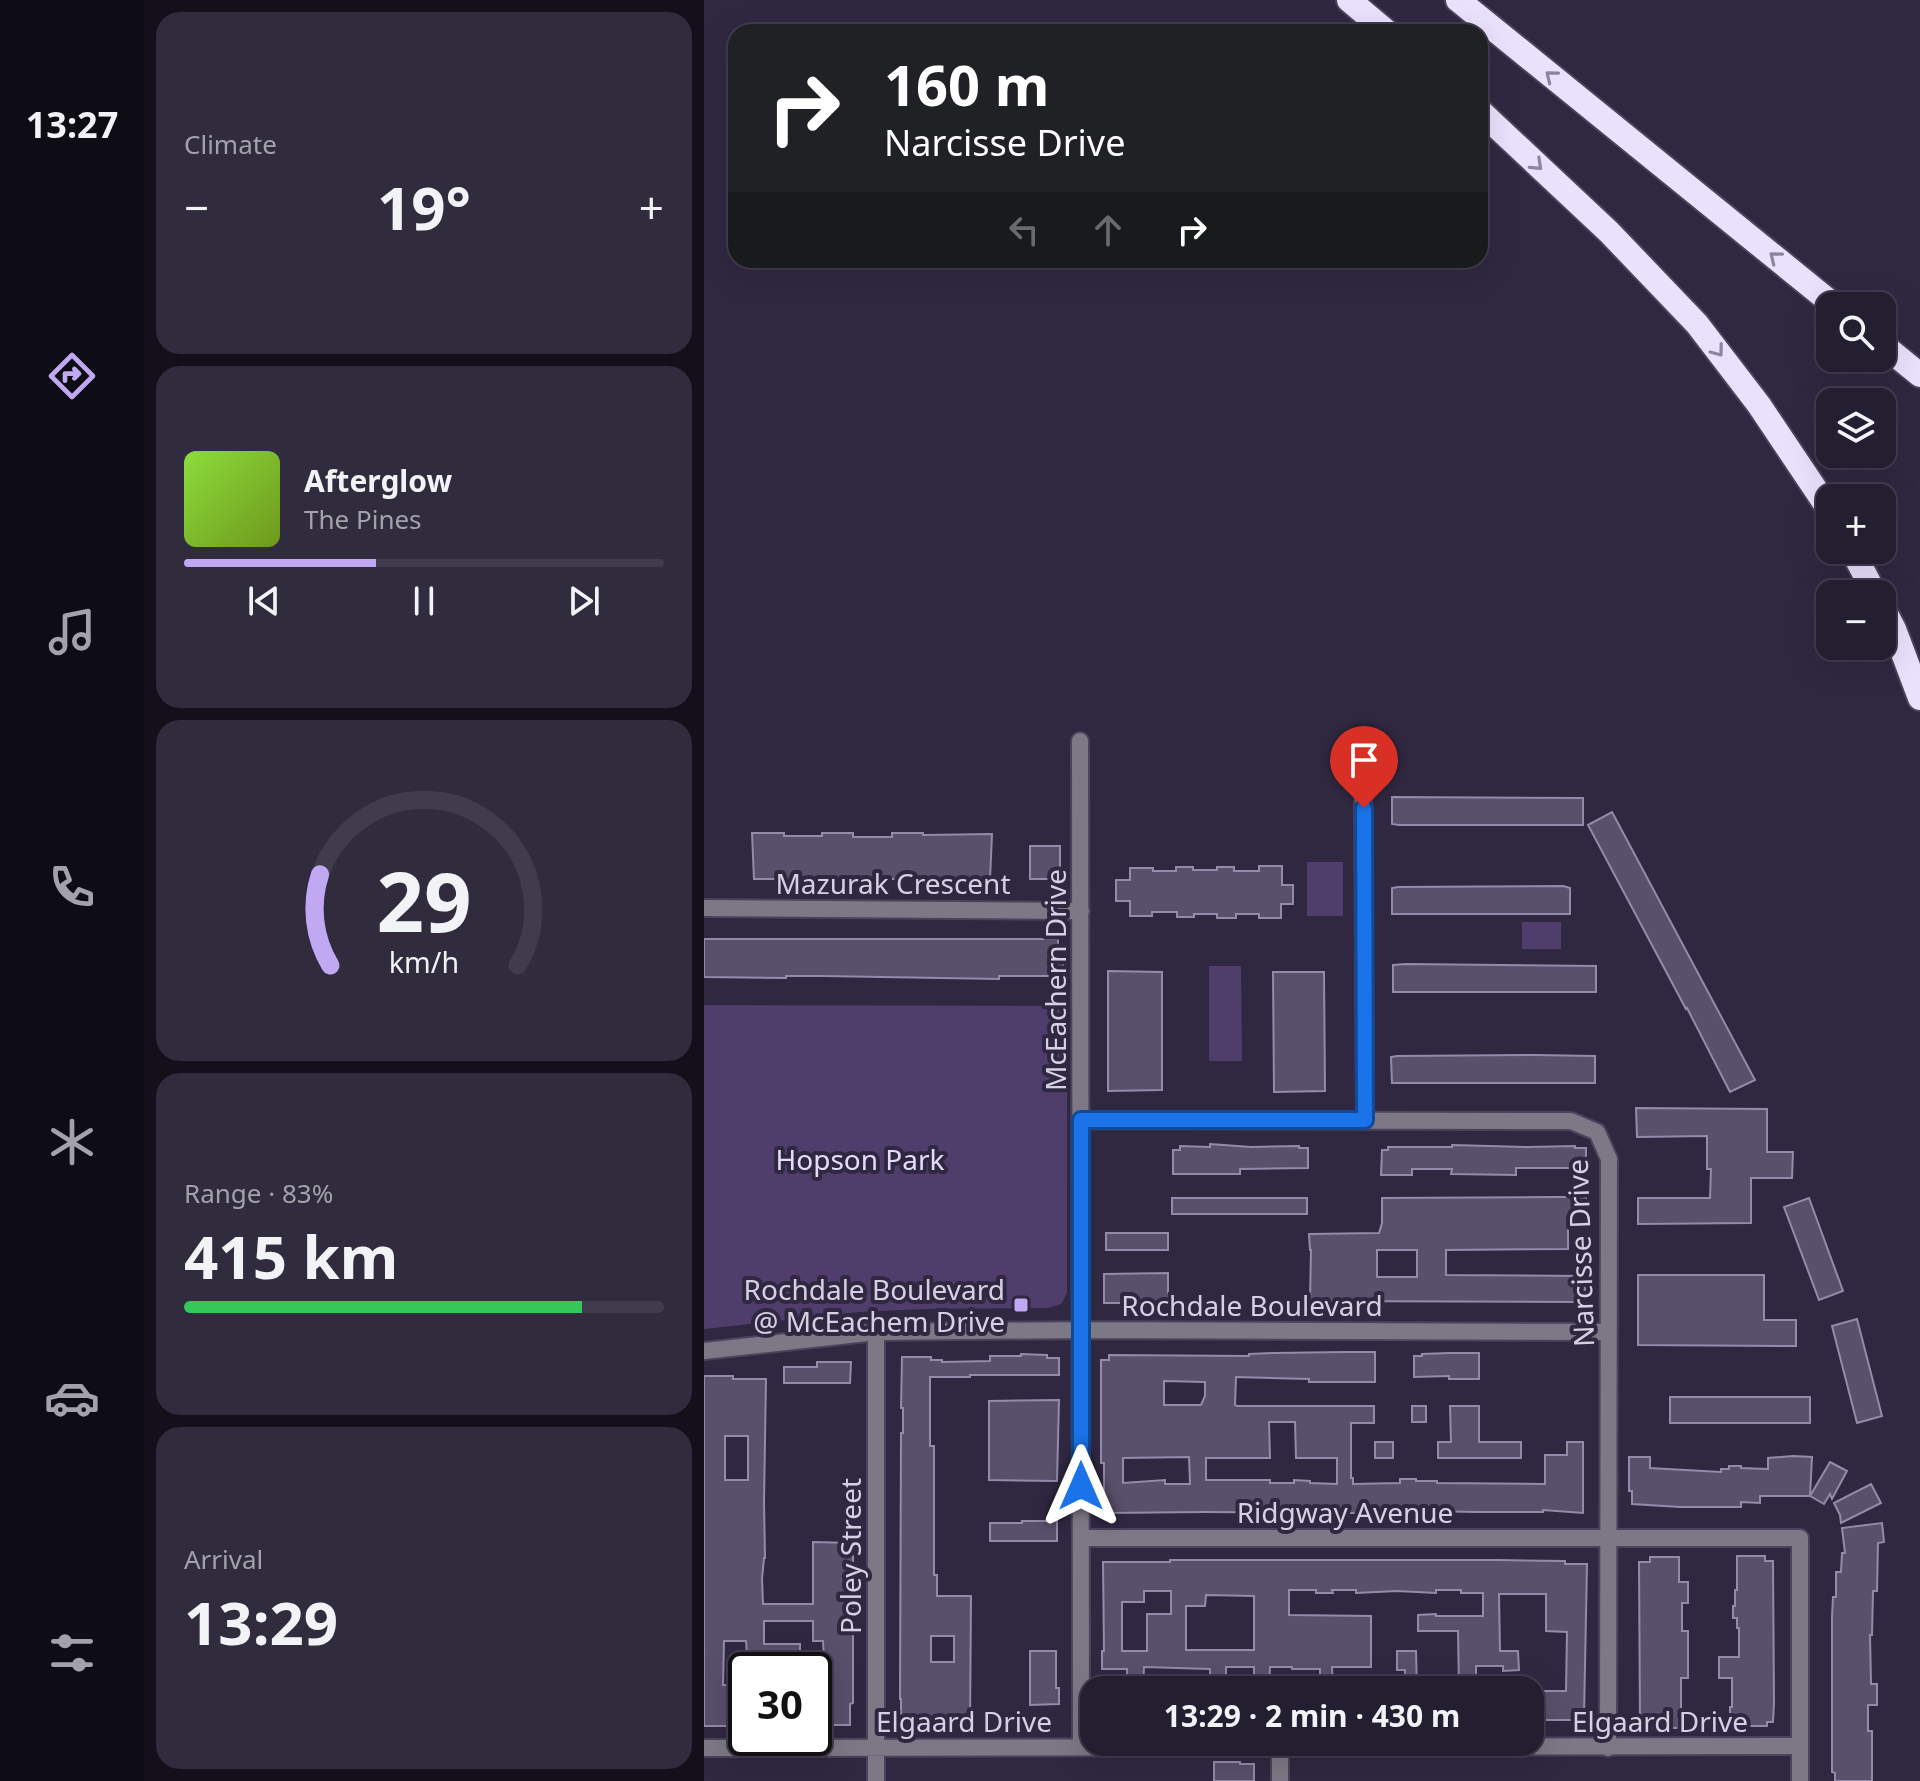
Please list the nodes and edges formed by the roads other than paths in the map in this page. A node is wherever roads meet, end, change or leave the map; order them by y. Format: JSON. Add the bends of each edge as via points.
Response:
{"nodes":[{"id":1,"x":1349,"y":0,"type":"edge"},
{"id":2,"x":1458,"y":0,"type":"edge"},
{"id":3,"x":1378,"y":24,"type":"edge"},
{"id":4,"x":1487,"y":24,"type":"edge"},
{"id":5,"x":1488,"y":25,"type":"edge"},
{"id":6,"x":1488,"y":119,"type":"edge"},
{"id":7,"x":1818,"y":292,"type":"edge"},
{"id":8,"x":1896,"y":355,"type":"edge"},
{"id":9,"x":1920,"y":375,"type":"edge"},
{"id":10,"x":1816,"y":490,"type":"edge"},
{"id":11,"x":1896,"y":634,"type":"edge"},
{"id":12,"x":1920,"y":698,"type":"edge"},
{"id":13,"x":1080,"y":741,"type":"dead end"},
{"id":14,"x":1363,"y":788,"type":"dead end"},
{"id":15,"x":704,"y":908,"type":"edge"},
{"id":16,"x":1081,"y":911,"type":"junction"},
{"id":17,"x":1081,"y":1120,"type":"junction"},
{"id":18,"x":1365,"y":1120,"type":"junction"},
{"id":19,"x":1081,"y":1330,"type":"junction"},
{"id":20,"x":876,"y":1332,"type":"junction"},
{"id":21,"x":1608,"y":1332,"type":"junction"},
{"id":22,"x":704,"y":1351,"type":"edge"},
{"id":23,"x":1608,"y":1537,"type":"junction"},
{"id":24,"x":1082,"y":1538,"type":"junction"},
{"id":25,"x":1081,"y":1676,"type":"edge"},
{"id":26,"x":1080,"y":1746,"type":"edge"},
{"id":27,"x":1800,"y":1746,"type":"junction"},
{"id":28,"x":876,"y":1747,"type":"junction"},
{"id":29,"x":704,"y":1748,"type":"edge"},
{"id":30,"x":1544,"y":1748,"type":"edge"},
{"id":31,"x":1608,"y":1748,"type":"junction"},
{"id":32,"x":1280,"y":1756,"type":"edge"},
{"id":33,"x":876,"y":1781,"type":"edge"},
{"id":34,"x":1280,"y":1781,"type":"edge"},
{"id":35,"x":1800,"y":1781,"type":"edge"}],
"edges":[{"from":1,"to":3,"type":"highway"},
{"from":4,"to":2,"type":"highway","one_way":true},
{"from":7,"to":5,"type":"highway","one_way":true},
{"from":6,"to":10,"type":"highway","one_way":true,"via":[[1697,324]]},
{"from":8,"to":9,"type":"highway"},
{"from":11,"to":12,"type":"highway"},
{"from":13,"to":16,"type":"street","name":"McEachern Drive"},
{"from":14,"to":18,"type":"street"},
{"from":15,"to":16,"type":"street","name":"Mazurak Crescent"},
{"from":16,"to":17,"type":"street","name":"McEachern Drive"},
{"from":17,"to":18,"type":"street","name":"Narcisse Drive"},
{"from":17,"to":19,"type":"street","name":"McEachern Drive"},
{"from":18,"to":21,"type":"street","name":"Narcisse Drive","via":[[1571,1121],[1597,1132],[1609,1159]]},
{"from":19,"to":20,"type":"street","name":"Rochdale Boulevard"},
{"from":19,"to":21,"type":"street","name":"Rochdale Boulevard"},
{"from":19,"to":24,"type":"street","name":"McEachern Drive"},
{"from":20,"to":22,"type":"street","name":"Rochdale Boulevard"},
{"from":20,"to":28,"type":"street","name":"Poley Street"},
{"from":21,"to":23,"type":"street","name":"Narcisse Drive"},
{"from":23,"to":24,"type":"street","name":"Ridgway Avenue"},
{"from":23,"to":27,"type":"street","name":"Ridgway Avenue","via":[[1800,1538]]},
{"from":23,"to":31,"type":"street","name":"Narcisse Drive"},
{"from":24,"to":25,"type":"street","name":"McEachern Drive"},
{"from":26,"to":28,"type":"street","name":"Elgaard Drive"},
{"from":27,"to":31,"type":"street","name":"Elgaard Drive"},
{"from":27,"to":35,"type":"street"},
{"from":28,"to":29,"type":"street","name":"Elgaard Drive"},
{"from":28,"to":33,"type":"street","name":"Poley Street"},
{"from":30,"to":31,"type":"street","name":"Elgaard Drive"},
{"from":32,"to":34,"type":"street"}]}
